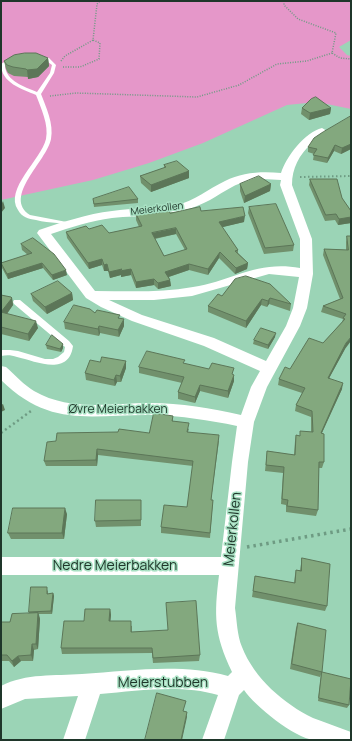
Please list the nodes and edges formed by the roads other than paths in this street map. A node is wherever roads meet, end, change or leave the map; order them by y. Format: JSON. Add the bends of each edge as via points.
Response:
{"nodes":[{"id":1,"x":34,"y":56,"type":"edge"},
{"id":2,"x":17,"y":58,"type":"edge"},
{"id":3,"x":39,"y":96,"type":"junction"},
{"id":4,"x":322,"y":131,"type":"edge"},
{"id":5,"x":285,"y":177,"type":"junction"},
{"id":6,"x":70,"y":224,"type":"junction"},
{"id":7,"x":306,"y":274,"type":"junction"},
{"id":8,"x":91,"y":295,"type":"junction"},
{"id":9,"x":17,"y":302,"type":"dead end"},
{"id":10,"x":1,"y":353,"type":"edge"},
{"id":11,"x":269,"y":369,"type":"junction"},
{"id":12,"x":1,"y":371,"type":"edge"},
{"id":13,"x":246,"y":422,"type":"junction"},
{"id":14,"x":230,"y":558,"type":"junction"},
{"id":15,"x":1,"y":566,"type":"edge"},
{"id":16,"x":238,"y":682,"type":"junction"},
{"id":17,"x":93,"y":684,"type":"junction"},
{"id":18,"x":1,"y":698,"type":"edge"},
{"id":19,"x":74,"y":740,"type":"edge"},
{"id":20,"x":213,"y":740,"type":"edge"},
{"id":21,"x":343,"y":740,"type":"edge"}],
"edges":[{"from":1,"to":3,"type":"lane","via":[[47,59],[54,64],[54,69]]},
{"from":2,"to":3,"type":"lane","via":[[3,65],[4,74]]},
{"from":3,"to":6,"type":"lane","via":[[49,138],[41,158],[19,189],[16,201],[23,213],[30,216],[56,219]]},
{"from":4,"to":5,"type":"street","via":[[298,151]]},
{"from":5,"to":6,"type":"street","name":"Meierkollen","via":[[245,177],[187,206],[102,216]]},
{"from":5,"to":7,"type":"street","name":"Meierkollen","via":[[306,239]]},
{"from":6,"to":8,"type":"street","name":"Meierkollen","via":[[43,233]]},
{"from":7,"to":8,"type":"street","via":[[269,270],[210,288],[170,295]]},
{"from":7,"to":11,"type":"street","name":"Meierkollen","via":[[300,308],[293,326]]},
{"from":8,"to":11,"type":"street","via":[[125,313],[209,342]]},
{"from":9,"to":10,"type":"lane","via":[[66,343],[68,353],[61,360],[43,362],[12,352]]},
{"from":11,"to":13,"type":"street","name":"Meierkollen","via":[[259,387]]},
{"from":12,"to":13,"type":"street","name":"Øvre Meierbakken","via":[[24,392],[41,402],[66,410],[171,410],[198,412]]},
{"from":13,"to":14,"type":"street","name":"Meierkollen"},
{"from":14,"to":15,"type":"street","name":"Nedre Meierbakken"},
{"from":14,"to":16,"type":"street","name":"Meierkollen","via":[[227,630],[235,654]]},
{"from":16,"to":17,"type":"street","name":"Meierstubben","via":[[145,680]]},
{"from":16,"to":20,"type":"street"},
{"from":16,"to":21,"type":"street","name":"Meierkollen","via":[[256,691],[309,728]]},
{"from":17,"to":18,"type":"street","name":"Meierstubben","via":[[24,688]]},
{"from":17,"to":19,"type":"street"}]}
